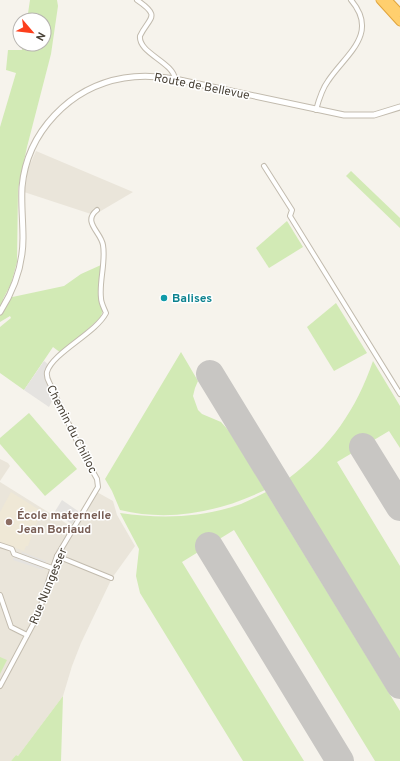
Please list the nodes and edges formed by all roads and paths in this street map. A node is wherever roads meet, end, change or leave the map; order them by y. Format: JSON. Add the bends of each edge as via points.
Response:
{"nodes":[{"id":1,"x":137,"y":0,"type":"edge"},
{"id":2,"x":351,"y":0,"type":"edge"},
{"id":3,"x":380,"y":0,"type":"edge"},
{"id":4,"x":388,"y":0,"type":"edge"},
{"id":5,"x":400,"y":12,"type":"edge"},
{"id":6,"x":400,"y":22,"type":"edge"},
{"id":7,"x":175,"y":78,"type":"junction"},
{"id":8,"x":400,"y":107,"type":"edge"},
{"id":9,"x":316,"y":110,"type":"junction"},
{"id":10,"x":264,"y":166,"type":"dead end"},
{"id":11,"x":97,"y":210,"type":"dead end"},
{"id":12,"x":0,"y":312,"type":"edge"},
{"id":13,"x":400,"y":394,"type":"edge"},
{"id":14,"x":98,"y":487,"type":"joint"},
{"id":15,"x":0,"y":545,"type":"edge"},
{"id":16,"x":57,"y":556,"type":"junction"},
{"id":17,"x":52,"y":568,"type":"junction"},
{"id":18,"x":111,"y":578,"type":"dead end"},
{"id":19,"x":0,"y":595,"type":"edge"},
{"id":20,"x":27,"y":635,"type":"junction"},
{"id":21,"x":0,"y":686,"type":"edge"}],
"edges":[{"from":1,"to":7,"type":"street","via":[[150,11],[152,17],[140,36],[141,42],[174,72]]},
{"from":2,"to":9,"type":"street","via":[[361,18],[361,33],[352,51],[328,80]]},
{"from":3,"to":6,"type":"highway"},
{"from":4,"to":5,"type":"highway"},
{"from":7,"to":9,"type":"street","name":"Route de Bellevue"},
{"from":7,"to":12,"type":"street","name":"Route de Bellevue","via":[[136,76],[107,82],[75,97],[49,120],[34,145],[26,167],[22,187],[22,256],[16,280]]},
{"from":8,"to":9,"type":"street","name":"Route de Bellevue","via":[[380,114],[366,115],[344,115]]},
{"from":10,"to":13,"type":"street","via":[[292,210],[290,216]]},
{"from":11,"to":14,"type":"street","name":"Chemin du Chilloc","via":[[91,220],[103,243],[101,300],[106,313],[50,366],[47,375],[97,479]]},
{"from":14,"to":16,"type":"street","name":"Rue Nungesser"},
{"from":15,"to":17,"type":"street","via":[[12,549],[14,554]]},
{"from":16,"to":17,"type":"street","name":"Rue Nungesser"},
{"from":16,"to":18,"type":"street"},
{"from":17,"to":20,"type":"street","name":"Rue Nungesser","via":[[38,615]]},
{"from":19,"to":20,"type":"street","via":[[11,627]]},
{"from":20,"to":21,"type":"street","name":"Rue Nungesser"}]}
